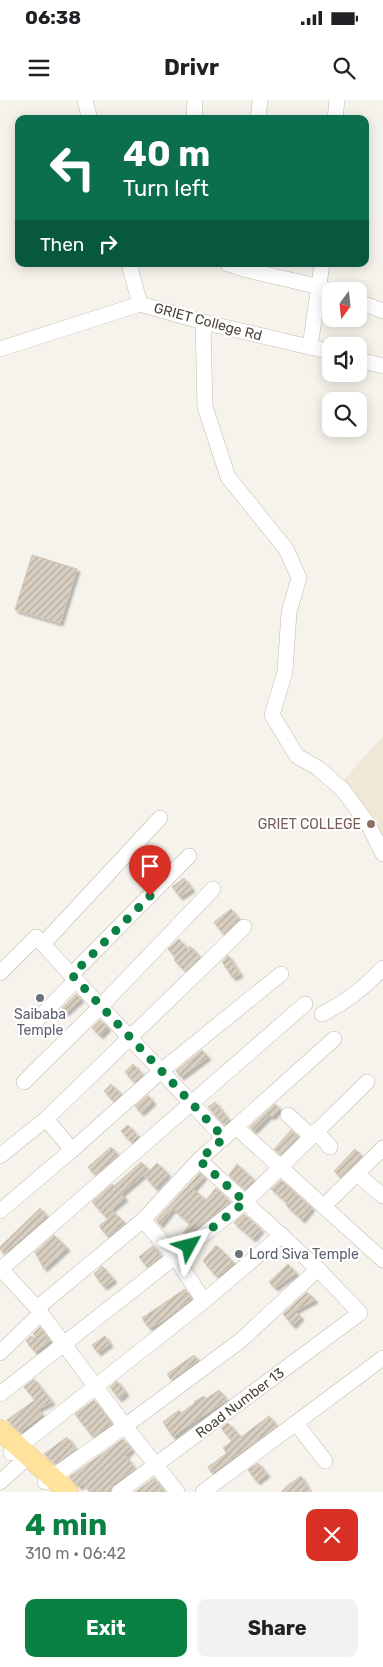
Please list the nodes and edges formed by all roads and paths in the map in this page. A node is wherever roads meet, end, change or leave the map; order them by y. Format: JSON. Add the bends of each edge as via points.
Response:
{"nodes":[{"id":1,"x":85,"y":100,"type":"edge"},
{"id":2,"x":195,"y":100,"type":"edge"},
{"id":3,"x":260,"y":100,"type":"edge"},
{"id":4,"x":337,"y":100,"type":"edge"},
{"id":5,"x":89,"y":115,"type":"edge"},
{"id":6,"x":194,"y":115,"type":"edge"},
{"id":7,"x":258,"y":115,"type":"edge"},
{"id":8,"x":335,"y":115,"type":"edge"},
{"id":9,"x":130,"y":267,"type":"edge"},
{"id":10,"x":247,"y":267,"type":"edge"},
{"id":11,"x":322,"y":267,"type":"edge"},
{"id":12,"x":325,"y":282,"type":"edge"},
{"id":13,"x":322,"y":288,"type":"edge"},
{"id":14,"x":140,"y":304,"type":"junction"},
{"id":15,"x":322,"y":304,"type":"edge"},
{"id":16,"x":368,"y":305,"type":"edge"},
{"id":17,"x":383,"y":311,"type":"edge"},
{"id":18,"x":203,"y":322,"type":"junction"},
{"id":19,"x":310,"y":347,"type":"junction"},
{"id":20,"x":0,"y":349,"type":"edge"},
{"id":21,"x":322,"y":350,"type":"edge"},
{"id":22,"x":367,"y":362,"type":"edge"},
{"id":23,"x":383,"y":366,"type":"edge"},
{"id":24,"x":160,"y":818,"type":"dead end"},
{"id":25,"x":383,"y":854,"type":"edge"},
{"id":26,"x":189,"y":856,"type":"dead end"},
{"id":27,"x":213,"y":889,"type":"dead end"},
{"id":28,"x":244,"y":927,"type":"dead end"},
{"id":29,"x":43,"y":944,"type":"junction"},
{"id":30,"x":383,"y":968,"type":"edge"},
{"id":31,"x":0,"y":973,"type":"edge"},
{"id":32,"x":281,"y":974,"type":"dead end"},
{"id":33,"x":74,"y":978,"type":"junction"},
{"id":34,"x":305,"y":1004,"type":"dead end"},
{"id":35,"x":100,"y":1007,"type":"junction"},
{"id":36,"x":322,"y":1014,"type":"dead end"},
{"id":37,"x":32,"y":1025,"type":"dead end"},
{"id":38,"x":130,"y":1038,"type":"junction"},
{"id":39,"x":334,"y":1038,"type":"dead end"},
{"id":40,"x":161,"y":1070,"type":"junction"},
{"id":41,"x":24,"y":1082,"type":"dead end"},
{"id":42,"x":367,"y":1082,"type":"dead end"},
{"id":43,"x":191,"y":1103,"type":"junction"},
{"id":44,"x":288,"y":1115,"type":"dead end"},
{"id":45,"x":46,"y":1119,"type":"junction"},
{"id":46,"x":236,"y":1127,"type":"junction"},
{"id":47,"x":313,"y":1134,"type":"junction"},
{"id":48,"x":224,"y":1138,"type":"junction"},
{"id":49,"x":330,"y":1147,"type":"dead end"},
{"id":50,"x":383,"y":1148,"type":"edge"},
{"id":51,"x":72,"y":1150,"type":"junction"},
{"id":52,"x":0,"y":1156,"type":"edge"},
{"id":53,"x":199,"y":1160,"type":"junction"},
{"id":54,"x":280,"y":1166,"type":"junction"},
{"id":55,"x":357,"y":1174,"type":"junction"},
{"id":56,"x":383,"y":1196,"type":"edge"},
{"id":57,"x":245,"y":1202,"type":"junction"},
{"id":58,"x":324,"y":1206,"type":"junction"},
{"id":59,"x":0,"y":1211,"type":"edge"},
{"id":60,"x":143,"y":1220,"type":"junction"},
{"id":61,"x":282,"y":1235,"type":"junction"},
{"id":62,"x":175,"y":1257,"type":"junction"},
{"id":63,"x":383,"y":1260,"type":"edge"},
{"id":64,"x":0,"y":1269,"type":"edge"},
{"id":65,"x":318,"y":1269,"type":"junction"},
{"id":66,"x":204,"y":1301,"type":"junction"},
{"id":67,"x":39,"y":1311,"type":"junction"},
{"id":68,"x":64,"y":1344,"type":"junction"},
{"id":69,"x":0,"y":1353,"type":"edge"},
{"id":70,"x":383,"y":1358,"type":"edge"},
{"id":71,"x":95,"y":1387,"type":"junction"},
{"id":72,"x":0,"y":1394,"type":"edge"},
{"id":73,"x":296,"y":1423,"type":"junction"},
{"id":74,"x":125,"y":1426,"type":"junction"},
{"id":75,"x":0,"y":1430,"type":"edge"},
{"id":76,"x":16,"y":1452,"type":"edge"},
{"id":77,"x":324,"y":1461,"type":"dead end"},
{"id":78,"x":156,"y":1465,"type":"junction"},
{"id":79,"x":0,"y":1482,"type":"edge"},
{"id":80,"x":50,"y":1483,"type":"edge"},
{"id":81,"x":68,"y":1492,"type":"edge"},
{"id":82,"x":119,"y":1492,"type":"edge"},
{"id":83,"x":177,"y":1492,"type":"edge"},
{"id":84,"x":203,"y":1492,"type":"edge"}],
"edges":[{"from":1,"to":5,"type":"street"},
{"from":2,"to":6,"type":"street"},
{"from":3,"to":7,"type":"street"},
{"from":4,"to":8,"type":"street"},
{"from":9,"to":14,"type":"street"},
{"from":10,"to":13,"type":"street"},
{"from":11,"to":12,"type":"street"},
{"from":14,"to":18,"type":"street","name":"GRIET College Rd"},
{"from":14,"to":20,"type":"street","name":"GRIET College Rd"},
{"from":15,"to":19,"type":"street"},
{"from":16,"to":17,"type":"street"},
{"from":18,"to":19,"type":"street","name":"GRIET College Rd"},
{"from":18,"to":25,"type":"street","via":[[205,407],[228,477],[286,549],[300,578],[288,612],[285,672],[272,716],[297,756],[318,768],[343,790],[368,824]]},
{"from":19,"to":21,"type":"street","name":"GRIET College Rd"},
{"from":22,"to":23,"type":"street"},
{"from":24,"to":29,"type":"street"},
{"from":26,"to":33,"type":"street"},
{"from":27,"to":35,"type":"street"},
{"from":28,"to":38,"type":"street"},
{"from":29,"to":31,"type":"street","via":[[36,937]]},
{"from":29,"to":33,"type":"street"},
{"from":30,"to":36,"type":"street","via":[[342,1004]]},
{"from":32,"to":40,"type":"street"},
{"from":33,"to":35,"type":"street"},
{"from":33,"to":37,"type":"street"},
{"from":34,"to":43,"type":"street"},
{"from":35,"to":38,"type":"street"},
{"from":35,"to":41,"type":"street"},
{"from":38,"to":40,"type":"street"},
{"from":38,"to":45,"type":"street"},
{"from":39,"to":46,"type":"street"},
{"from":40,"to":43,"type":"street"},
{"from":40,"to":51,"type":"street"},
{"from":42,"to":47,"type":"street"},
{"from":43,"to":48,"type":"street"},
{"from":43,"to":64,"type":"street"},
{"from":44,"to":47,"type":"street"},
{"from":45,"to":51,"type":"street"},
{"from":45,"to":52,"type":"street"},
{"from":46,"to":48,"type":"street"},
{"from":46,"to":54,"type":"street"},
{"from":47,"to":49,"type":"street"},
{"from":47,"to":54,"type":"street"},
{"from":48,"to":53,"type":"street"},
{"from":50,"to":55,"type":"street"},
{"from":51,"to":59,"type":"street"},
{"from":53,"to":57,"type":"street"},
{"from":53,"to":60,"type":"street"},
{"from":54,"to":57,"type":"street"},
{"from":54,"to":58,"type":"street"},
{"from":55,"to":56,"type":"street"},
{"from":55,"to":58,"type":"street"},
{"from":57,"to":61,"type":"street"},
{"from":57,"to":62,"type":"street"},
{"from":58,"to":63,"type":"street"},
{"from":60,"to":62,"type":"street"},
{"from":60,"to":67,"type":"street"},
{"from":61,"to":65,"type":"street"},
{"from":61,"to":66,"type":"street"},
{"from":62,"to":66,"type":"street"},
{"from":62,"to":68,"type":"street"},
{"from":64,"to":67,"type":"street"},
{"from":65,"to":74,"type":"street","via":[[240,1341]]},
{"from":65,"to":78,"type":"street","name":"Road Number 13","via":[[360,1313]]},
{"from":66,"to":71,"type":"street"},
{"from":67,"to":68,"type":"street"},
{"from":67,"to":69,"type":"street"},
{"from":68,"to":71,"type":"street"},
{"from":68,"to":72,"type":"street"},
{"from":70,"to":73,"type":"street"},
{"from":71,"to":74,"type":"street"},
{"from":71,"to":76,"type":"street"},
{"from":73,"to":77,"type":"street"},
{"from":73,"to":84,"type":"street"},
{"from":74,"to":78,"type":"street"},
{"from":74,"to":80,"type":"street"},
{"from":75,"to":76,"type":"main road"},
{"from":76,"to":79,"type":"street"},
{"from":76,"to":80,"type":"main road"},
{"from":78,"to":82,"type":"street","name":"Road Number 13"},
{"from":78,"to":83,"type":"street"},
{"from":80,"to":81,"type":"main road"}]}
